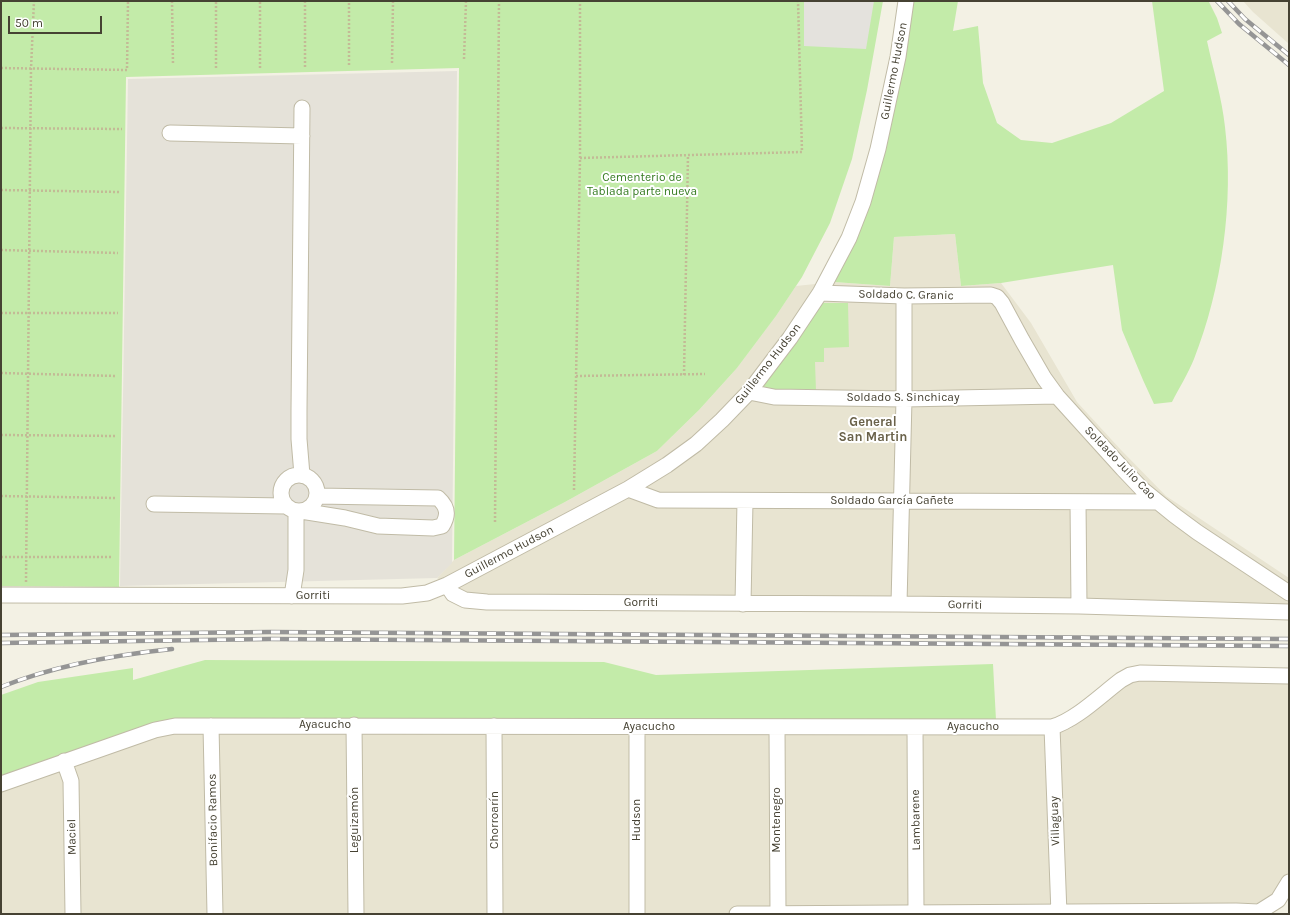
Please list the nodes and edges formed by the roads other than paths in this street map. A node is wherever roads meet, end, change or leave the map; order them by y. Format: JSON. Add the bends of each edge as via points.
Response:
{"nodes":[{"id":1,"x":906,"y":1,"type":"edge"},
{"id":2,"x":302,"y":108,"type":"dead end"},
{"id":3,"x":170,"y":133,"type":"dead end"},
{"id":4,"x":302,"y":136,"type":"junction"},
{"id":5,"x":820,"y":293,"type":"junction"},
{"id":6,"x":991,"y":295,"type":"joint"},
{"id":7,"x":904,"y":296,"type":"junction"},
{"id":8,"x":749,"y":392,"type":"junction"},
{"id":9,"x":1057,"y":396,"type":"junction"},
{"id":10,"x":904,"y":399,"type":"junction"},
{"id":11,"x":302,"y":475,"type":"junction"},
{"id":12,"x":628,"y":489,"type":"junction"},
{"id":13,"x":317,"y":496,"type":"junction"},
{"id":14,"x":745,"y":501,"type":"junction"},
{"id":15,"x":901,"y":501,"type":"junction"},
{"id":16,"x":1078,"y":502,"type":"junction"},
{"id":17,"x":1157,"y":502,"type":"junction"},
{"id":18,"x":154,"y":504,"type":"dead end"},
{"id":19,"x":294,"y":509,"type":"junction"},
{"id":20,"x":447,"y":585,"type":"junction"},
{"id":21,"x":1289,"y":593,"type":"edge"},
{"id":22,"x":1,"y":594,"type":"edge"},
{"id":23,"x":292,"y":596,"type":"junction"},
{"id":24,"x":744,"y":604,"type":"junction"},
{"id":25,"x":899,"y":604,"type":"junction"},
{"id":26,"x":1079,"y":606,"type":"junction"},
{"id":27,"x":1289,"y":612,"type":"edge"},
{"id":28,"x":1289,"y":676,"type":"edge"},
{"id":29,"x":354,"y":725,"type":"junction"},
{"id":30,"x":211,"y":726,"type":"junction"},
{"id":31,"x":494,"y":726,"type":"junction"},
{"id":32,"x":637,"y":727,"type":"junction"},
{"id":33,"x":777,"y":727,"type":"junction"},
{"id":34,"x":915,"y":727,"type":"junction"},
{"id":35,"x":1052,"y":727,"type":"junction"},
{"id":36,"x":64,"y":761,"type":"junction"},
{"id":37,"x":1,"y":784,"type":"edge"},
{"id":38,"x":1289,"y":882,"type":"edge"},
{"id":39,"x":1236,"y":912,"type":"edge"},
{"id":40,"x":916,"y":913,"type":"edge"},
{"id":41,"x":1058,"y":913,"type":"edge"},
{"id":42,"x":1261,"y":913,"type":"edge"},
{"id":43,"x":73,"y":914,"type":"edge"},
{"id":44,"x":215,"y":914,"type":"edge"},
{"id":45,"x":356,"y":914,"type":"edge"},
{"id":46,"x":495,"y":914,"type":"edge"},
{"id":47,"x":637,"y":914,"type":"edge"},
{"id":48,"x":737,"y":914,"type":"edge"},
{"id":49,"x":778,"y":914,"type":"edge"}],
"edges":[{"from":1,"to":5,"type":"street","name":"Guillermo Hudson","via":[[898,57],[878,149],[863,202]]},
{"from":2,"to":4,"type":"street"},
{"from":3,"to":4,"type":"street"},
{"from":4,"to":11,"type":"street","via":[[299,424]]},
{"from":5,"to":7,"type":"street","name":"Soldado C. Granic"},
{"from":5,"to":8,"type":"street","name":"Guillermo Hudson"},
{"from":6,"to":7,"type":"street","name":"Soldado C. Granic"},
{"from":6,"to":9,"type":"street","name":"Soldado Julio Cao","via":[[1002,302]]},
{"from":7,"to":10,"type":"street"},
{"from":8,"to":10,"type":"street","name":"Soldado S. Sinchicay","via":[[774,397]]},
{"from":8,"to":12,"type":"street","name":"Guillermo Hudson","via":[[696,444]]},
{"from":9,"to":10,"type":"street","name":"Soldado S. Sinchicay"},
{"from":9,"to":17,"type":"street","name":"Soldado Julio Cao","via":[[1123,469]]},
{"from":10,"to":15,"type":"street"},
{"from":11,"to":13,"type":"street","via":[[316,485]]},
{"from":11,"to":19,"type":"street","via":[[291,477],[283,484],[281,496]]},
{"from":12,"to":14,"type":"street","name":"Soldado García Cañete","via":[[658,500]]},
{"from":12,"to":20,"type":"street","name":"Guillermo Hudson"},
{"from":13,"to":19,"type":"street","via":[[312,506]]},
{"from":13,"to":19,"type":"street","via":[[438,498],[447,509],[446,519],[442,526],[433,528],[378,526]]},
{"from":14,"to":15,"type":"street","name":"Soldado García Cañete"},
{"from":14,"to":24,"type":"street"},
{"from":15,"to":16,"type":"street","name":"Soldado García Cañete"},
{"from":15,"to":25,"type":"street"},
{"from":16,"to":17,"type":"street","name":"Soldado García Cañete"},
{"from":16,"to":26,"type":"street"},
{"from":17,"to":21,"type":"street","name":"Soldado Julio Cao"},
{"from":18,"to":19,"type":"street"},
{"from":19,"to":23,"type":"street","via":[[296,563]]},
{"from":20,"to":23,"type":"street","name":"Gorriti","via":[[427,593],[402,596]]},
{"from":20,"to":24,"type":"street","name":"Gorriti","via":[[453,594],[465,600],[487,602]]},
{"from":22,"to":23,"type":"street","name":"Gorriti"},
{"from":24,"to":25,"type":"street","name":"Gorriti"},
{"from":25,"to":26,"type":"street","name":"Gorriti"},
{"from":26,"to":27,"type":"street","name":"Gorriti"},
{"from":28,"to":35,"type":"street","name":"Ayacucho","via":[[1140,673],[1130,675],[1072,718]]},
{"from":29,"to":30,"type":"street","name":"Ayacucho"},
{"from":29,"to":31,"type":"street","name":"Ayacucho"},
{"from":29,"to":45,"type":"street","name":"Leguizamón"},
{"from":30,"to":36,"type":"street","name":"Ayacucho","via":[[175,726],[155,730]]},
{"from":30,"to":44,"type":"street","name":"Bonifacio Ramos"},
{"from":31,"to":32,"type":"street","name":"Ayacucho"},
{"from":31,"to":46,"type":"street","name":"Chorroarín"},
{"from":32,"to":33,"type":"street","name":"Ayacucho"},
{"from":32,"to":47,"type":"street","name":"Hudson"},
{"from":33,"to":34,"type":"street","name":"Ayacucho"},
{"from":33,"to":49,"type":"street","name":"Montenegro"},
{"from":34,"to":35,"type":"street","name":"Ayacucho"},
{"from":34,"to":40,"type":"street","name":"Lambarene"},
{"from":35,"to":41,"type":"street","name":"Villaguay"},
{"from":36,"to":37,"type":"street","name":"Ayacucho"},
{"from":36,"to":43,"type":"street","name":"Maciel","via":[[71,781]]},
{"from":38,"to":42,"type":"street","via":[[1278,900]]},
{"from":39,"to":41,"type":"street"},
{"from":39,"to":42,"type":"street"},
{"from":40,"to":41,"type":"street"},
{"from":40,"to":49,"type":"street"},
{"from":48,"to":49,"type":"street"}]}
